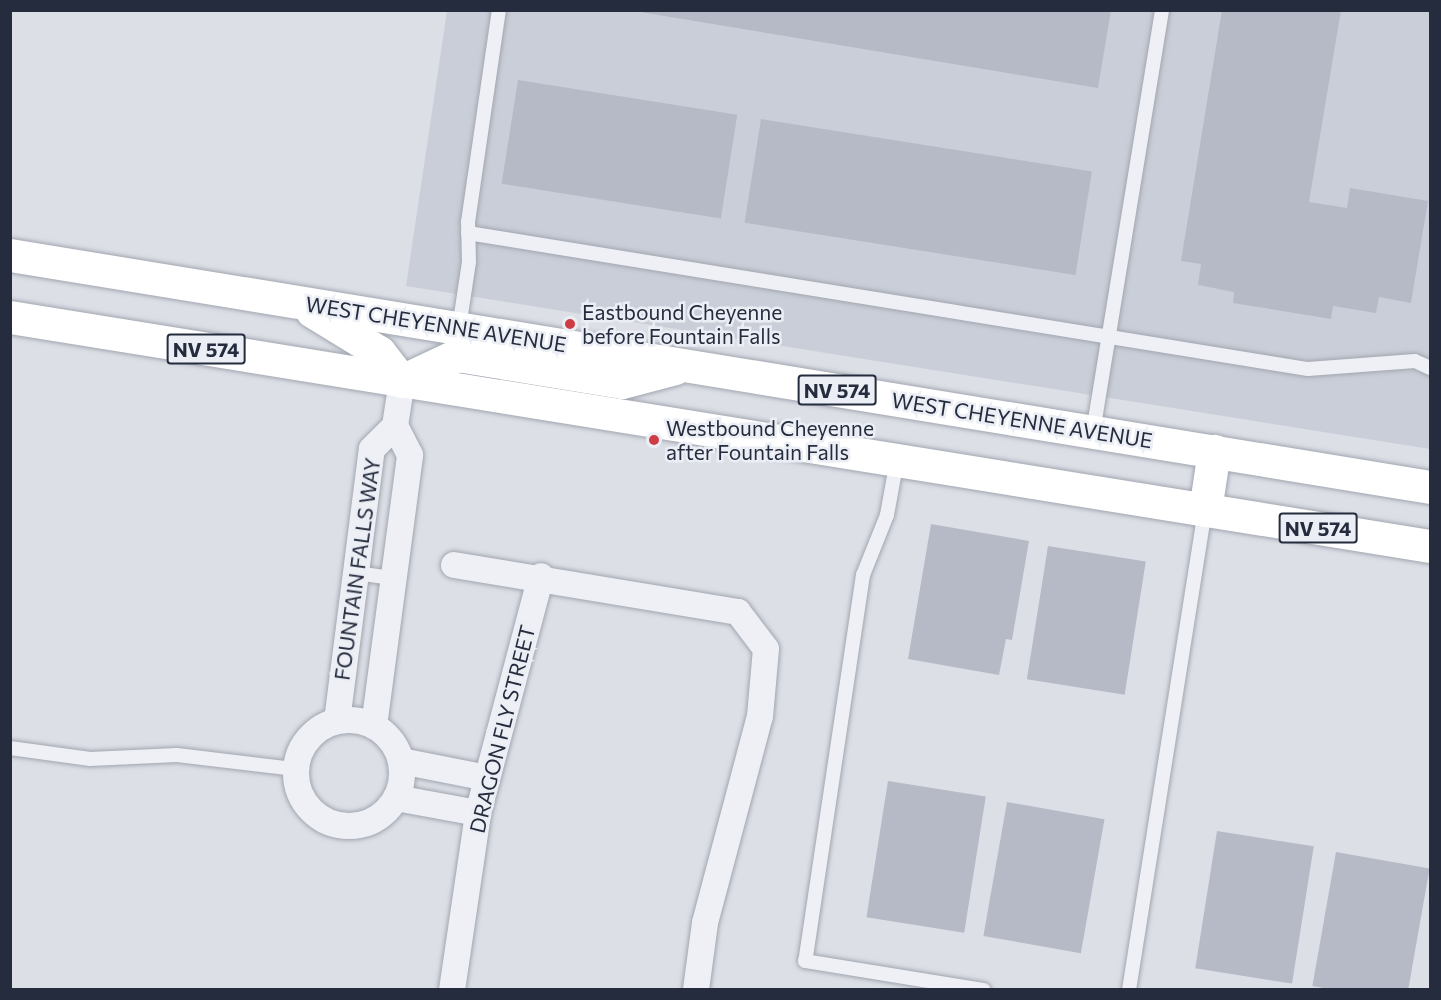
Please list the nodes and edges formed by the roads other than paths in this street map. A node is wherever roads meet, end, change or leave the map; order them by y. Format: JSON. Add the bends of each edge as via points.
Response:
{"nodes":[{"id":1,"x":499,"y":10,"type":"edge"},
{"id":2,"x":1162,"y":10,"type":"edge"},
{"id":3,"x":468,"y":233,"type":"junction"},
{"id":4,"x":10,"y":255,"type":"edge"},
{"id":5,"x":298,"y":302,"type":"junction"},
{"id":6,"x":10,"y":317,"type":"edge"},
{"id":7,"x":459,"y":328,"type":"junction"},
{"id":8,"x":1109,"y":337,"type":"junction"},
{"id":9,"x":687,"y":365,"type":"junction"},
{"id":10,"x":1431,"y":368,"type":"edge"},
{"id":11,"x":402,"y":381,"type":"junction"},
{"id":12,"x":395,"y":426,"type":"junction"},
{"id":13,"x":1093,"y":432,"type":"junction"},
{"id":14,"x":1214,"y":451,"type":"junction"},
{"id":15,"x":897,"y":460,"type":"junction"},
{"id":16,"x":1431,"y":486,"type":"edge"},
{"id":17,"x":1205,"y":510,"type":"junction"},
{"id":18,"x":1431,"y":546,"type":"edge"},
{"id":19,"x":454,"y":564,"type":"dead end"},
{"id":20,"x":356,"y":573,"type":"junction"},
{"id":21,"x":541,"y":576,"type":"junction"},
{"id":22,"x":393,"y":578,"type":"junction"},
{"id":23,"x":337,"y":721,"type":"junction"},
{"id":24,"x":374,"y":726,"type":"junction"},
{"id":25,"x":10,"y":748,"type":"edge"},
{"id":26,"x":401,"y":761,"type":"junction"},
{"id":27,"x":295,"y":769,"type":"junction"},
{"id":28,"x":488,"y":778,"type":"junction"},
{"id":29,"x":396,"y":798,"type":"junction"},
{"id":30,"x":478,"y":813,"type":"junction"},
{"id":31,"x":452,"y":990,"type":"edge"},
{"id":32,"x":696,"y":990,"type":"edge"},
{"id":33,"x":984,"y":990,"type":"edge"},
{"id":34,"x":1129,"y":990,"type":"edge"}],
"edges":[{"from":1,"to":3,"type":"lane"},
{"from":2,"to":8,"type":"lane"},
{"from":3,"to":7,"type":"lane","via":[[470,262]]},
{"from":3,"to":8,"type":"lane"},
{"from":4,"to":5,"type":"main road","name":"WEST CHEYENNE AVENUE","number":"NV 574"},
{"from":5,"to":7,"type":"main road","name":"WEST CHEYENNE AVENUE","number":"NV 574"},
{"from":5,"to":11,"type":"main road","via":[[379,352]]},
{"from":6,"to":11,"type":"main road","number":"NV 574"},
{"from":7,"to":9,"type":"main road","name":"WEST CHEYENNE AVENUE","number":"NV 574"},
{"from":8,"to":10,"type":"lane","via":[[1308,369],[1414,361]]},
{"from":8,"to":13,"type":"lane"},
{"from":9,"to":11,"type":"main road","via":[[622,382],[457,355]]},
{"from":9,"to":13,"type":"main road","name":"WEST CHEYENNE AVENUE","number":"NV 574"},
{"from":11,"to":12,"type":"street"},
{"from":11,"to":15,"type":"main road","number":"NV 574"},
{"from":12,"to":20,"type":"street","name":"FOUNTAIN FALLS WAY","via":[[372,449]]},
{"from":12,"to":22,"type":"street","name":"FOUNTAIN FALLS WAY","via":[[410,455]]},
{"from":13,"to":14,"type":"main road","name":"WEST CHEYENNE AVENUE","number":"NV 574"},
{"from":14,"to":16,"type":"main road","name":"WEST CHEYENNE AVENUE","number":"NV 574"},
{"from":14,"to":17,"type":"main road"},
{"from":15,"to":17,"type":"main road","number":"NV 574"},
{"from":15,"to":33,"type":"lane","via":[[887,514],[863,575],[805,961]]},
{"from":17,"to":18,"type":"main road","number":"NV 574"},
{"from":17,"to":34,"type":"lane"},
{"from":19,"to":21,"type":"street"},
{"from":20,"to":22,"type":"lane"},
{"from":20,"to":23,"type":"street","name":"FOUNTAIN FALLS WAY"},
{"from":21,"to":28,"type":"street","name":"DRAGON FLY STREET"},
{"from":21,"to":32,"type":"street","via":[[738,612],[766,649],[760,716],[705,922]]},
{"from":22,"to":24,"type":"street","name":"FOUNTAIN FALLS WAY"},
{"from":23,"to":24,"type":"street"},
{"from":23,"to":27,"type":"street","via":[[304,743]]},
{"from":24,"to":26,"type":"street","via":[[396,747]]},
{"from":25,"to":27,"type":"lane","via":[[90,759],[177,755]]},
{"from":26,"to":28,"type":"street"},
{"from":26,"to":29,"type":"street"},
{"from":27,"to":29,"type":"street","via":[[303,800],[326,822],[342,826],[374,820]]},
{"from":28,"to":30,"type":"street","name":"DRAGON FLY STREET"},
{"from":29,"to":30,"type":"street"},
{"from":30,"to":31,"type":"street","name":"DRAGON FLY STREET"}]}
